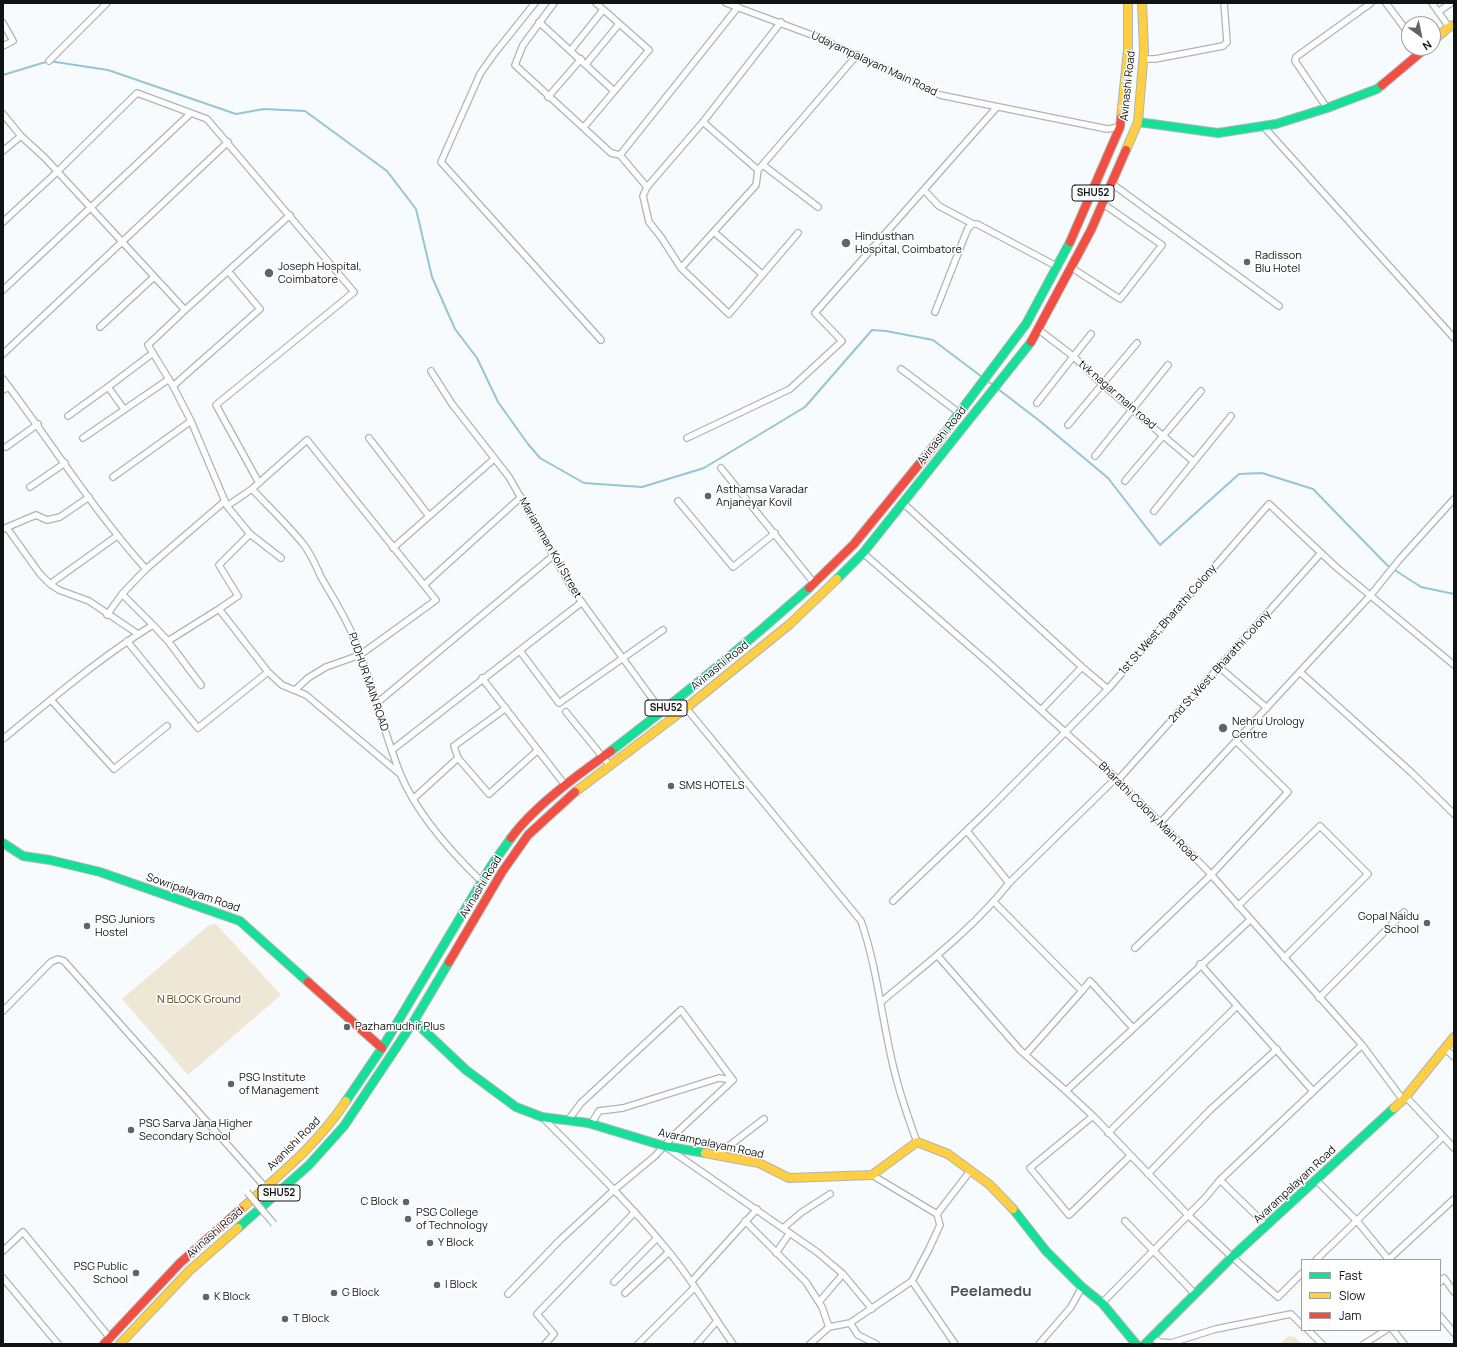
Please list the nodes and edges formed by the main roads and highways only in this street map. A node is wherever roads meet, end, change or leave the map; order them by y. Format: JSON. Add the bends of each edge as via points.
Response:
{"nodes":[{"id":1,"x":1128,"y":3,"type":"edge"},
{"id":2,"x":1142,"y":3,"type":"edge"},
{"id":3,"x":1451,"y":26,"type":"edge"},
{"id":4,"x":1441,"y":34,"type":"edge"},
{"id":5,"x":1415,"y":56,"type":"edge"},
{"id":6,"x":1138,"y":122,"type":"junction"},
{"id":7,"x":580,"y":774,"type":"junction"},
{"id":8,"x":587,"y":783,"type":"junction"},
{"id":9,"x":3,"y":843,"type":"edge"},
{"id":10,"x":414,"y":1021,"type":"junction"},
{"id":11,"x":1454,"y":1037,"type":"edge"},
{"id":12,"x":382,"y":1048,"type":"junction"},
{"id":13,"x":107,"y":1341,"type":"edge"},
{"id":14,"x":1149,"y":1341,"type":"edge"},
{"id":15,"x":120,"y":1344,"type":"edge"},
{"id":16,"x":1136,"y":1344,"type":"edge"}],
"edges":[{"from":1,"to":7,"type":"main road","name":"Avinashi Road","number":"SHU52","via":[[1128,50],[1120,127],[1080,221],[1026,324],[930,451],[854,544],[749,642]]},
{"from":2,"to":6,"type":"main road","name":"Avinashi Road","number":"SHU52","via":[[1143,59]]},
{"from":3,"to":4,"type":"main road"},
{"from":5,"to":6,"type":"main road","via":[[1377,89],[1328,108],[1264,127],[1218,134]]},
{"from":6,"to":8,"type":"main road","name":"Avinashi Road","number":"SHU52","via":[[1072,268],[1027,349],[863,553],[790,624],[686,708]]},
{"from":7,"to":8,"type":"main road"},
{"from":7,"to":12,"type":"main road","name":"Avinashi Road","number":"SHU52","via":[[518,828],[483,880]]},
{"from":8,"to":10,"type":"main road","name":"Avinashi Road","number":"SHU52","via":[[528,835],[495,884]]},
{"from":9,"to":12,"type":"main road","name":"Sowripalayam Road","via":[[23,856],[100,872],[240,921]]},
{"from":10,"to":15,"type":"main road","name":"Avinashi Road","number":"SHU52","via":[[344,1126],[309,1165],[189,1271]]},
{"from":10,"to":16,"type":"main road","name":"Avarampalayam Road","via":[[466,1070],[516,1107],[542,1117],[569,1119],[664,1146],[759,1163],[790,1178],[872,1175],[917,1142],[948,1154],[990,1185],[1010,1205],[1046,1251],[1102,1303]]},
{"from":11,"to":14,"type":"main road","name":"Avarampalayam Road","via":[[1405,1098],[1232,1257]]},
{"from":12,"to":13,"type":"main road","name":"Avanishi Road","number":"SHU52","via":[[334,1120],[300,1157],[180,1263]]}]}
